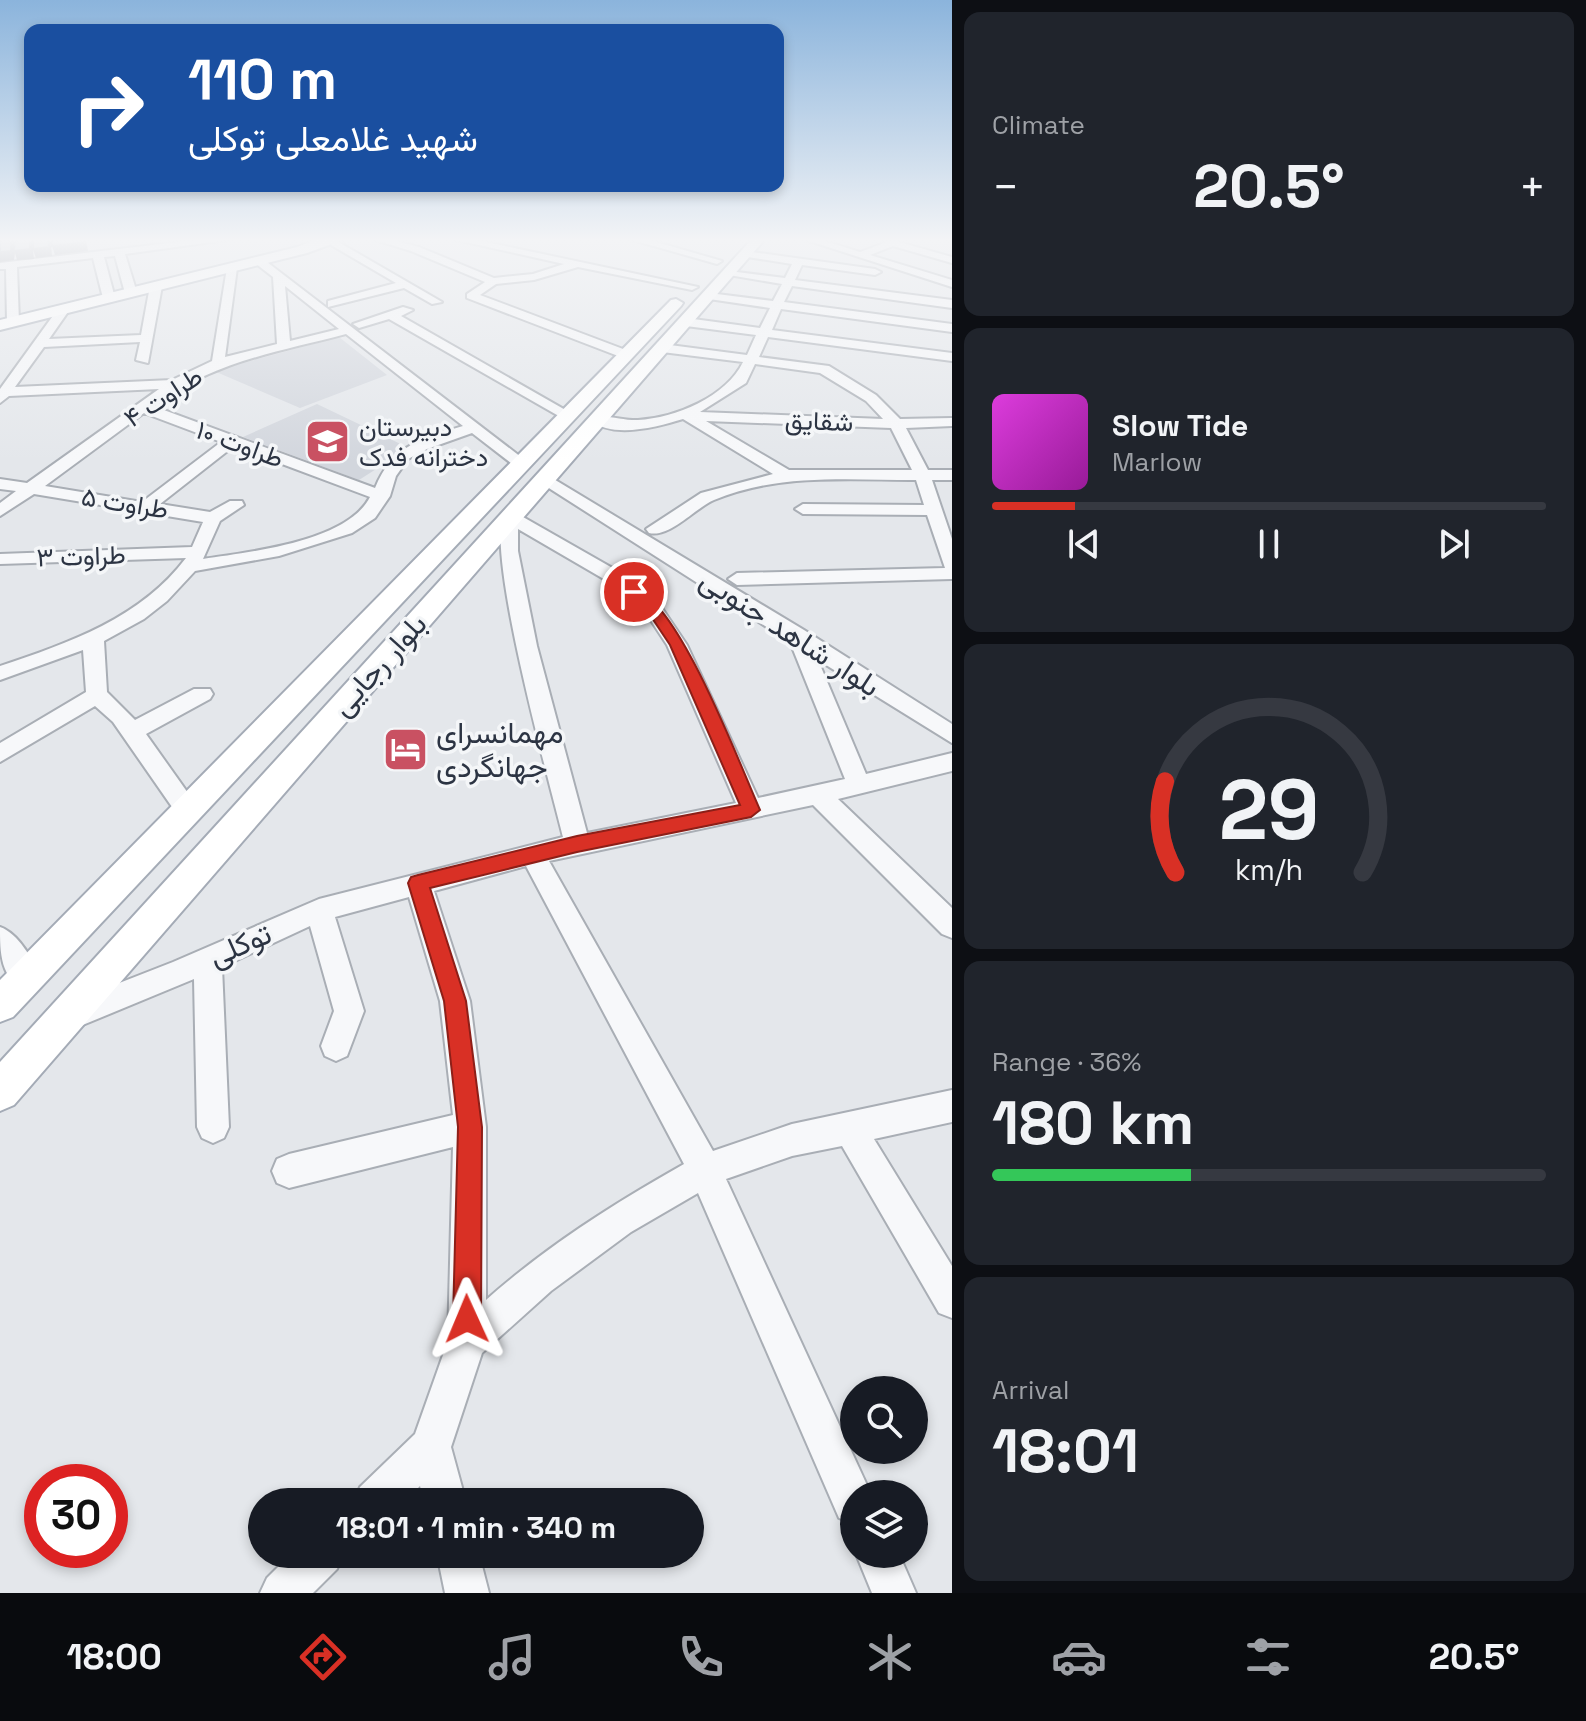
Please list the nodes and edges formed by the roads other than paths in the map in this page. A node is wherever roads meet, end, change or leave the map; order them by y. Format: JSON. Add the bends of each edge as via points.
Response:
{"nodes":[{"id":1,"x":46,"y":313,"type":"edge"},
{"id":2,"x":61,"y":313,"type":"edge"},
{"id":3,"x":152,"y":313,"type":"edge"},
{"id":4,"x":225,"y":313,"type":"edge"},
{"id":5,"x":281,"y":313,"type":"edge"},
{"id":6,"x":334,"y":313,"type":"edge"},
{"id":7,"x":341,"y":313,"type":"edge"},
{"id":8,"x":397,"y":313,"type":"edge"},
{"id":9,"x":517,"y":313,"type":"edge"},
{"id":10,"x":666,"y":313,"type":"edge"},
{"id":11,"x":694,"y":313,"type":"edge"},
{"id":12,"x":774,"y":313,"type":"edge"},
{"id":13,"x":840,"y":313,"type":"edge"},
{"id":14,"x":876,"y":313,"type":"edge"},
{"id":15,"x":391,"y":315,"type":"junction"},
{"id":16,"x":875,"y":318,"type":"junction"},
{"id":17,"x":686,"y":322,"type":"junction"},
{"id":18,"x":6,"y":323,"type":"edge"},
{"id":19,"x":354,"y":327,"type":"junction"},
{"id":20,"x":952,"y":328,"type":"edge"},
{"id":21,"x":766,"y":332,"type":"junction"},
{"id":22,"x":148,"y":338,"type":"junction"},
{"id":23,"x":41,"y":343,"type":"junction"},
{"id":24,"x":869,"y":346,"type":"junction"},
{"id":25,"x":284,"y":348,"type":"junction"},
{"id":26,"x":662,"y":348,"type":"junction"},
{"id":27,"x":626,"y":355,"type":"junction"},
{"id":28,"x":952,"y":357,"type":"edge"},
{"id":29,"x":753,"y":359,"type":"junction"},
{"id":30,"x":143,"y":360,"type":"dead end"},
{"id":31,"x":218,"y":363,"type":"junction"},
{"id":32,"x":175,"y":384,"type":"junction"},
{"id":33,"x":2,"y":396,"type":"edge"},
{"id":34,"x":144,"y":408,"type":"junction"},
{"id":35,"x":569,"y":416,"type":"junction"},
{"id":36,"x":687,"y":416,"type":"junction"},
{"id":37,"x":597,"y":420,"type":"junction"},
{"id":38,"x":952,"y":422,"type":"edge"},
{"id":39,"x":896,"y":424,"type":"junction"},
{"id":40,"x":474,"y":427,"type":"junction"},
{"id":41,"x":231,"y":441,"type":"junction"},
{"id":42,"x":539,"y":467,"type":"junction"},
{"id":43,"x":786,"y":475,"type":"junction"},
{"id":44,"x":922,"y":475,"type":"junction"},
{"id":45,"x":952,"y":475,"type":"edge"},
{"id":46,"x":0,"y":484,"type":"edge"},
{"id":47,"x":31,"y":489,"type":"junction"},
{"id":48,"x":382,"y":496,"type":"junction"},
{"id":49,"x":236,"y":505,"type":"dead end"},
{"id":50,"x":146,"y":507,"type":"junction"},
{"id":51,"x":803,"y":509,"type":"dead end"},
{"id":52,"x":934,"y":510,"type":"junction"},
{"id":53,"x":0,"y":511,"type":"edge"},
{"id":54,"x":510,"y":517,"type":"junction"},
{"id":55,"x":213,"y":518,"type":"junction"},
{"id":56,"x":655,"y":529,"type":"junction"},
{"id":57,"x":0,"y":559,"type":"edge"},
{"id":58,"x":195,"y":559,"type":"junction"},
{"id":59,"x":952,"y":565,"type":"edge"},
{"id":60,"x":952,"y":573,"type":"edge"},
{"id":61,"x":737,"y":579,"type":"junction"},
{"id":62,"x":797,"y":635,"type":"junction"},
{"id":63,"x":94,"y":640,"type":"junction"},
{"id":64,"x":0,"y":673,"type":"edge"},
{"id":65,"x":202,"y":694,"type":"dead end"},
{"id":66,"x":97,"y":695,"type":"junction"},
{"id":67,"x":952,"y":721,"type":"edge"},
{"id":68,"x":132,"y":732,"type":"junction"},
{"id":69,"x":952,"y":735,"type":"edge"},
{"id":70,"x":0,"y":754,"type":"edge"},
{"id":71,"x":952,"y":762,"type":"edge"},
{"id":72,"x":859,"y":785,"type":"junction"},
{"id":73,"x":818,"y":795,"type":"junction"},
{"id":74,"x":188,"y":810,"type":"junction"},
{"id":75,"x":751,"y":810,"type":"junction"},
{"id":76,"x":577,"y":844,"type":"junction"},
{"id":77,"x":532,"y":854,"type":"junction"},
{"id":78,"x":418,"y":883,"type":"junction"},
{"id":79,"x":319,"y":910,"type":"junction"},
{"id":80,"x":952,"y":926,"type":"edge"},
{"id":81,"x":0,"y":939,"type":"edge"},
{"id":82,"x":208,"y":960,"type":"junction"},
{"id":83,"x":27,"y":977,"type":"junction"},
{"id":84,"x":0,"y":1005,"type":"edge"},
{"id":85,"x":65,"y":1018,"type":"junction"},
{"id":86,"x":336,"y":1046,"type":"dead end"},
{"id":87,"x":0,"y":1091,"type":"edge"},
{"id":88,"x":952,"y":1106,"type":"edge"},
{"id":89,"x":213,"y":1127,"type":"dead end"},
{"id":90,"x":470,"y":1127,"type":"junction"},
{"id":91,"x":849,"y":1127,"type":"junction"},
{"id":92,"x":705,"y":1170,"type":"junction"},
{"id":93,"x":289,"y":1171,"type":"dead end"},
{"id":94,"x":952,"y":1300,"type":"edge"},
{"id":95,"x":467,"y":1341,"type":"junction"},
{"id":96,"x":431,"y":1447,"type":"junction"},
{"id":97,"x":844,"y":1480,"type":"edge"},
{"id":98,"x":389,"y":1488,"type":"edge"},
{"id":99,"x":441,"y":1488,"type":"edge"},
{"id":100,"x":308,"y":1568,"type":"edge"},
{"id":101,"x":461,"y":1568,"type":"edge"},
{"id":102,"x":883,"y":1568,"type":"edge"},
{"id":103,"x":282,"y":1593,"type":"edge"},
{"id":104,"x":467,"y":1593,"type":"edge"},
{"id":105,"x":894,"y":1593,"type":"edge"}],
"edges":[{"from":1,"to":18,"type":"main road"},
{"from":2,"to":23,"type":"street"},
{"from":3,"to":22,"type":"street"},
{"from":4,"to":31,"type":"street"},
{"from":5,"to":25,"type":"street"},
{"from":6,"to":19,"type":"street"},
{"from":7,"to":19,"type":"street"},
{"from":8,"to":15,"type":"street","name":"طراوت ۴"},
{"from":9,"to":27,"type":"street"},
{"from":10,"to":27,"type":"main road","name":"بلوار رجایی"},
{"from":11,"to":17,"type":"main road","name":"بلوار رجایی"},
{"from":12,"to":21,"type":"street"},
{"from":13,"to":16,"type":"street"},
{"from":14,"to":16,"type":"street"},
{"from":15,"to":19,"type":"street","name":"طراوت ۴"},
{"from":15,"to":35,"type":"street"},
{"from":16,"to":20,"type":"street"},
{"from":16,"to":24,"type":"street"},
{"from":17,"to":21,"type":"street"},
{"from":17,"to":26,"type":"main road","name":"بلوار رجایی"},
{"from":19,"to":25,"type":"street","name":"طراوت ۴"},
{"from":19,"to":40,"type":"street"},
{"from":19,"to":42,"type":"street"},
{"from":21,"to":24,"type":"street"},
{"from":21,"to":29,"type":"street"},
{"from":22,"to":23,"type":"street"},
{"from":22,"to":30,"type":"street"},
{"from":23,"to":33,"type":"street"},
{"from":24,"to":28,"type":"street"},
{"from":25,"to":31,"type":"street","name":"طراوت ۴"},
{"from":26,"to":29,"type":"street"},
{"from":26,"to":37,"type":"main road","name":"بلوار رجایی"},
{"from":27,"to":35,"type":"main road","name":"بلوار رجایی"},
{"from":29,"to":36,"type":"street","via":[[741,380]]},
{"from":29,"to":39,"type":"street","via":[[824,369],[871,398]]},
{"from":31,"to":32,"type":"street","name":"طراوت ۴"},
{"from":32,"to":33,"type":"street"},
{"from":32,"to":34,"type":"street","name":"طراوت ۴"},
{"from":34,"to":41,"type":"street","name":"طراوت ۱۰"},
{"from":34,"to":47,"type":"street","name":"طراوت ۴"},
{"from":35,"to":42,"type":"main road","name":"بلوار رجایی"},
{"from":36,"to":37,"type":"street","via":[[637,424]]},
{"from":36,"to":39,"type":"street","name":"شقایق"},
{"from":36,"to":43,"type":"street"},
{"from":37,"to":42,"type":"main road","name":"بلوار رجایی"},
{"from":38,"to":39,"type":"street","name":"شقایق"},
{"from":39,"to":44,"type":"street"},
{"from":40,"to":42,"type":"street"},
{"from":40,"to":48,"type":"street","via":[[395,462]]},
{"from":41,"to":48,"type":"street","name":"طراوت ۱۰"},
{"from":41,"to":50,"type":"street"},
{"from":42,"to":54,"type":"main road","name":"بلوار رجایی"},
{"from":42,"to":56,"type":"street","name":"بلوار شاهد جنوبی"},
{"from":42,"to":62,"type":"street","name":"بلوار شاهد جنوبی"},
{"from":42,"to":74,"type":"main road","name":"بلوار رجایی"},
{"from":43,"to":44,"type":"street"},
{"from":43,"to":56,"type":"street","via":[[707,497]]},
{"from":44,"to":45,"type":"street"},
{"from":44,"to":52,"type":"street"},
{"from":46,"to":47,"type":"street","name":"طراوت ۵"},
{"from":47,"to":50,"type":"street","name":"طراوت ۵"},
{"from":47,"to":53,"type":"street","name":"طراوت ۴"},
{"from":48,"to":58,"type":"street","name":"طراوت ۳","via":[[362,519],[322,538],[253,557]]},
{"from":49,"to":55,"type":"street"},
{"from":50,"to":55,"type":"street","name":"طراوت ۵"},
{"from":51,"to":52,"type":"street"},
{"from":52,"to":59,"type":"street"},
{"from":54,"to":75,"type":"street","via":[[616,578],[651,606],[677,645]]},
{"from":54,"to":76,"type":"street","via":[[509,551],[527,646]]},
{"from":54,"to":85,"type":"main road","name":"بلوار رجایی"},
{"from":55,"to":58,"type":"street","name":"طراوت ۵"},
{"from":56,"to":61,"type":"street","name":"بلوار شاهد جنوبی"},
{"from":57,"to":58,"type":"street","name":"طراوت ۳","via":[[162,553]]},
{"from":58,"to":63,"type":"street","via":[[156,601]]},
{"from":60,"to":61,"type":"street"},
{"from":61,"to":67,"type":"street","name":"بلوار شاهد جنوبی"},
{"from":62,"to":69,"type":"street","name":"بلوار شاهد جنوبی"},
{"from":62,"to":72,"type":"street"},
{"from":63,"to":64,"type":"street"},
{"from":63,"to":66,"type":"street"},
{"from":65,"to":68,"type":"street"},
{"from":66,"to":68,"type":"street"},
{"from":66,"to":70,"type":"street"},
{"from":68,"to":74,"type":"street"},
{"from":71,"to":72,"type":"street","name":"توکلی"},
{"from":72,"to":73,"type":"street","name":"توکلی"},
{"from":73,"to":75,"type":"street","name":"توکلی"},
{"from":73,"to":80,"type":"street"},
{"from":74,"to":83,"type":"main road","name":"بلوار رجایی"},
{"from":75,"to":76,"type":"street","name":"توکلی"},
{"from":76,"to":77,"type":"street","name":"توکلی"},
{"from":77,"to":78,"type":"street","name":"توکلی"},
{"from":77,"to":92,"type":"street"},
{"from":78,"to":79,"type":"street","name":"توکلی"},
{"from":78,"to":90,"type":"street","via":[[455,1001]]},
{"from":79,"to":82,"type":"street","name":"توکلی"},
{"from":79,"to":86,"type":"street","via":[[349,1011]]},
{"from":81,"to":83,"type":"street"},
{"from":82,"to":85,"type":"street","name":"توکلی"},
{"from":82,"to":89,"type":"street"},
{"from":83,"to":84,"type":"main road","name":"بلوار رجایی"},
{"from":85,"to":87,"type":"main road","name":"بلوار رجایی"},
{"from":88,"to":91,"type":"street"},
{"from":90,"to":93,"type":"street"},
{"from":90,"to":95,"type":"street"},
{"from":91,"to":92,"type":"street"},
{"from":91,"to":94,"type":"street"},
{"from":92,"to":95,"type":"street","via":[[619,1220],[538,1278]]},
{"from":92,"to":97,"type":"street"},
{"from":95,"to":96,"type":"street"},
{"from":96,"to":98,"type":"street"},
{"from":96,"to":99,"type":"street"},
{"from":100,"to":103,"type":"street"},
{"from":101,"to":104,"type":"street"},
{"from":102,"to":105,"type":"street"}]}
